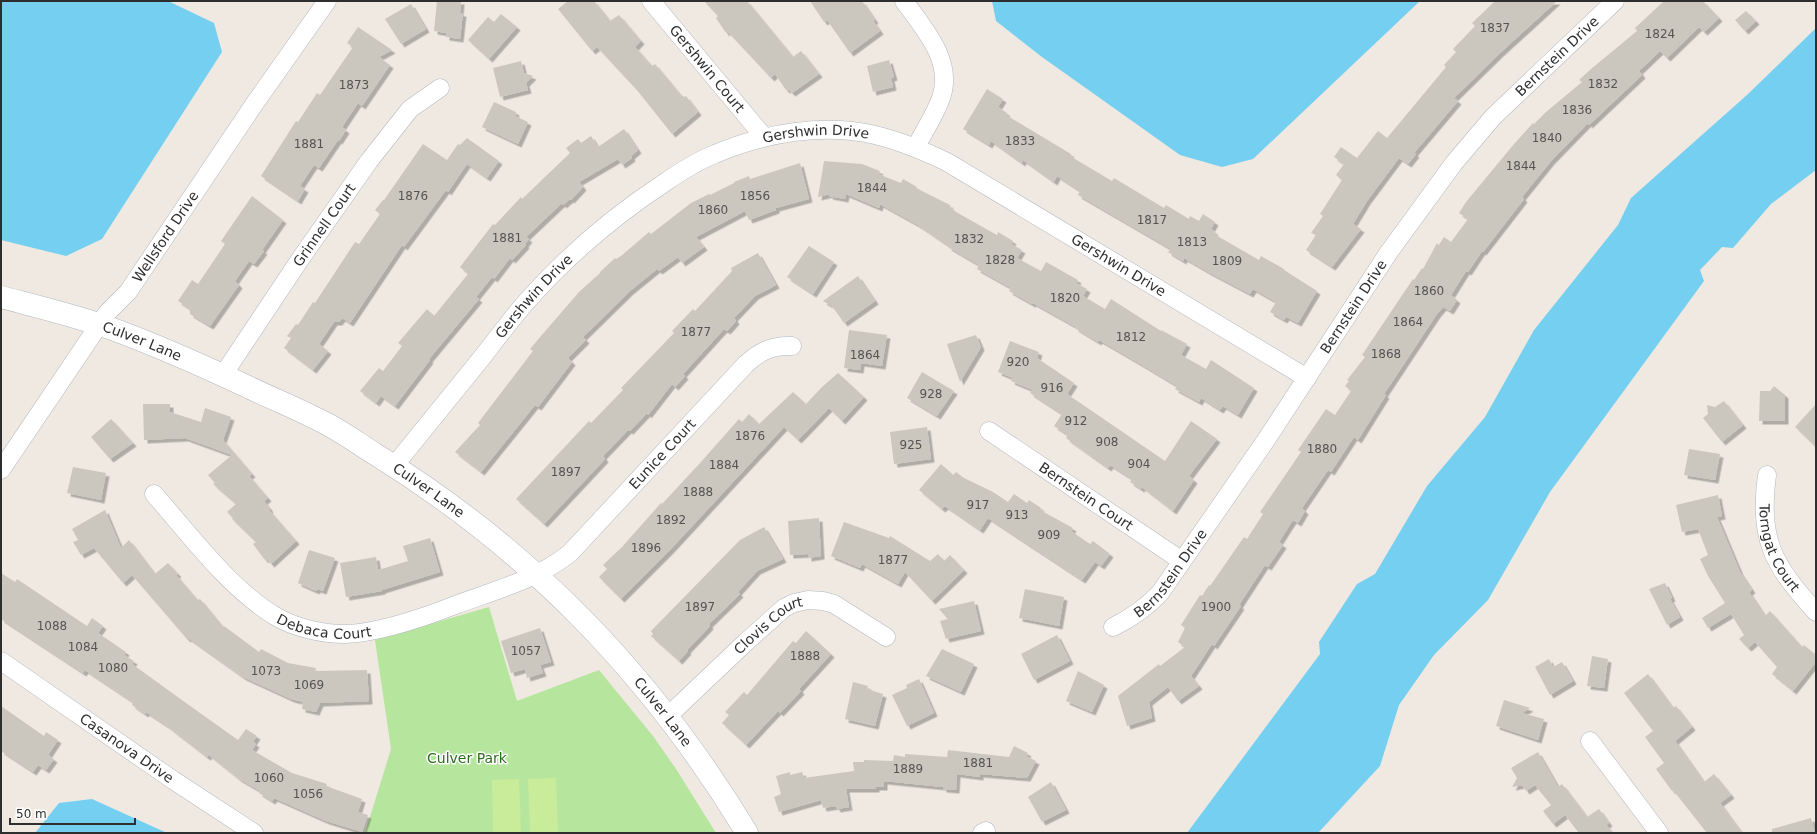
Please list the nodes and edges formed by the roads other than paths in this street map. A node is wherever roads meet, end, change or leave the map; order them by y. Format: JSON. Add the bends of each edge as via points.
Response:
{"nodes":[{"id":1,"x":327,"y":1,"type":"edge"},
{"id":2,"x":650,"y":1,"type":"edge"},
{"id":3,"x":904,"y":1,"type":"edge"},
{"id":4,"x":1615,"y":1,"type":"edge"},
{"id":5,"x":440,"y":88,"type":"dead end"},
{"id":6,"x":764,"y":138,"type":"junction"},
{"id":7,"x":916,"y":147,"type":"junction"},
{"id":8,"x":1,"y":297,"type":"edge"},
{"id":9,"x":99,"y":324,"type":"junction"},
{"id":10,"x":792,"y":346,"type":"dead end"},
{"id":11,"x":222,"y":375,"type":"junction"},
{"id":12,"x":1307,"y":378,"type":"junction"},
{"id":13,"x":989,"y":431,"type":"dead end"},
{"id":14,"x":394,"y":466,"type":"junction"},
{"id":15,"x":1,"y":470,"type":"edge"},
{"id":16,"x":1767,"y":475,"type":"dead end"},
{"id":17,"x":154,"y":494,"type":"dead end"},
{"id":18,"x":1182,"y":562,"type":"junction"},
{"id":19,"x":538,"y":574,"type":"junction"},
{"id":20,"x":1816,"y":612,"type":"edge"},
{"id":21,"x":1113,"y":627,"type":"dead end"},
{"id":22,"x":886,"y":637,"type":"dead end"},
{"id":23,"x":1,"y":660,"type":"edge"},
{"id":24,"x":668,"y":716,"type":"junction"},
{"id":25,"x":1590,"y":741,"type":"dead end"},
{"id":26,"x":254,"y":833,"type":"edge"},
{"id":27,"x":747,"y":833,"type":"edge"},
{"id":28,"x":1659,"y":833,"type":"edge"}],
"edges":[{"from":1,"to":9,"type":"street","name":"Wellsford Drive","via":[[128,292]]},
{"from":2,"to":6,"type":"street","name":"Gershwin Court"},
{"from":3,"to":7,"type":"street","via":[[935,45],[942,61],[944,77],[942,96]]},
{"from":4,"to":12,"type":"street","name":"Bernstein Drive","via":[[1493,117],[1454,163],[1389,252]]},
{"from":5,"to":11,"type":"street","name":"Grinnell Court","via":[[410,109],[369,161]]},
{"from":6,"to":7,"type":"street","name":"Gershwin Drive","via":[[822,130],[875,135]]},
{"from":6,"to":14,"type":"street","name":"Gershwin Drive","via":[[714,154],[685,169],[644,196],[595,235],[527,301]]},
{"from":7,"to":12,"type":"street","name":"Gershwin Drive","via":[[947,162]]},
{"from":8,"to":9,"type":"street","name":"Culver Lane"},
{"from":9,"to":11,"type":"street","name":"Culver Lane"},
{"from":9,"to":15,"type":"street","name":"Wellsford Drive"},
{"from":10,"to":19,"type":"street","name":"Eunice Court","via":[[770,348],[757,354],[570,553],[555,566]]},
{"from":11,"to":14,"type":"street","name":"Culver Lane","via":[[326,424]]},
{"from":12,"to":18,"type":"street","name":"Bernstein Drive"},
{"from":13,"to":18,"type":"street","name":"Bernstein Court"},
{"from":14,"to":19,"type":"street","name":"Culver Lane","via":[[487,531]]},
{"from":16,"to":20,"type":"street","name":"Torngat Court","via":[[1764,501],[1770,545],[1780,569]]},
{"from":17,"to":19,"type":"street","name":"Debaca Court","via":[[222,570],[257,604],[276,617],[320,632],[357,633],[404,622],[441,611]]},
{"from":18,"to":21,"type":"street","name":"Bernstein Drive","via":[[1160,593],[1147,606]]},
{"from":19,"to":24,"type":"street","name":"Culver Lane","via":[[598,634]]},
{"from":22,"to":24,"type":"street","name":"Clovis Court","via":[[834,604],[808,600],[794,603],[784,608],[746,642]]},
{"from":23,"to":26,"type":"street","name":"Casanova Drive"},
{"from":24,"to":27,"type":"street","name":"Culver Lane","via":[[720,789]]},
{"from":25,"to":28,"type":"street"}]}
